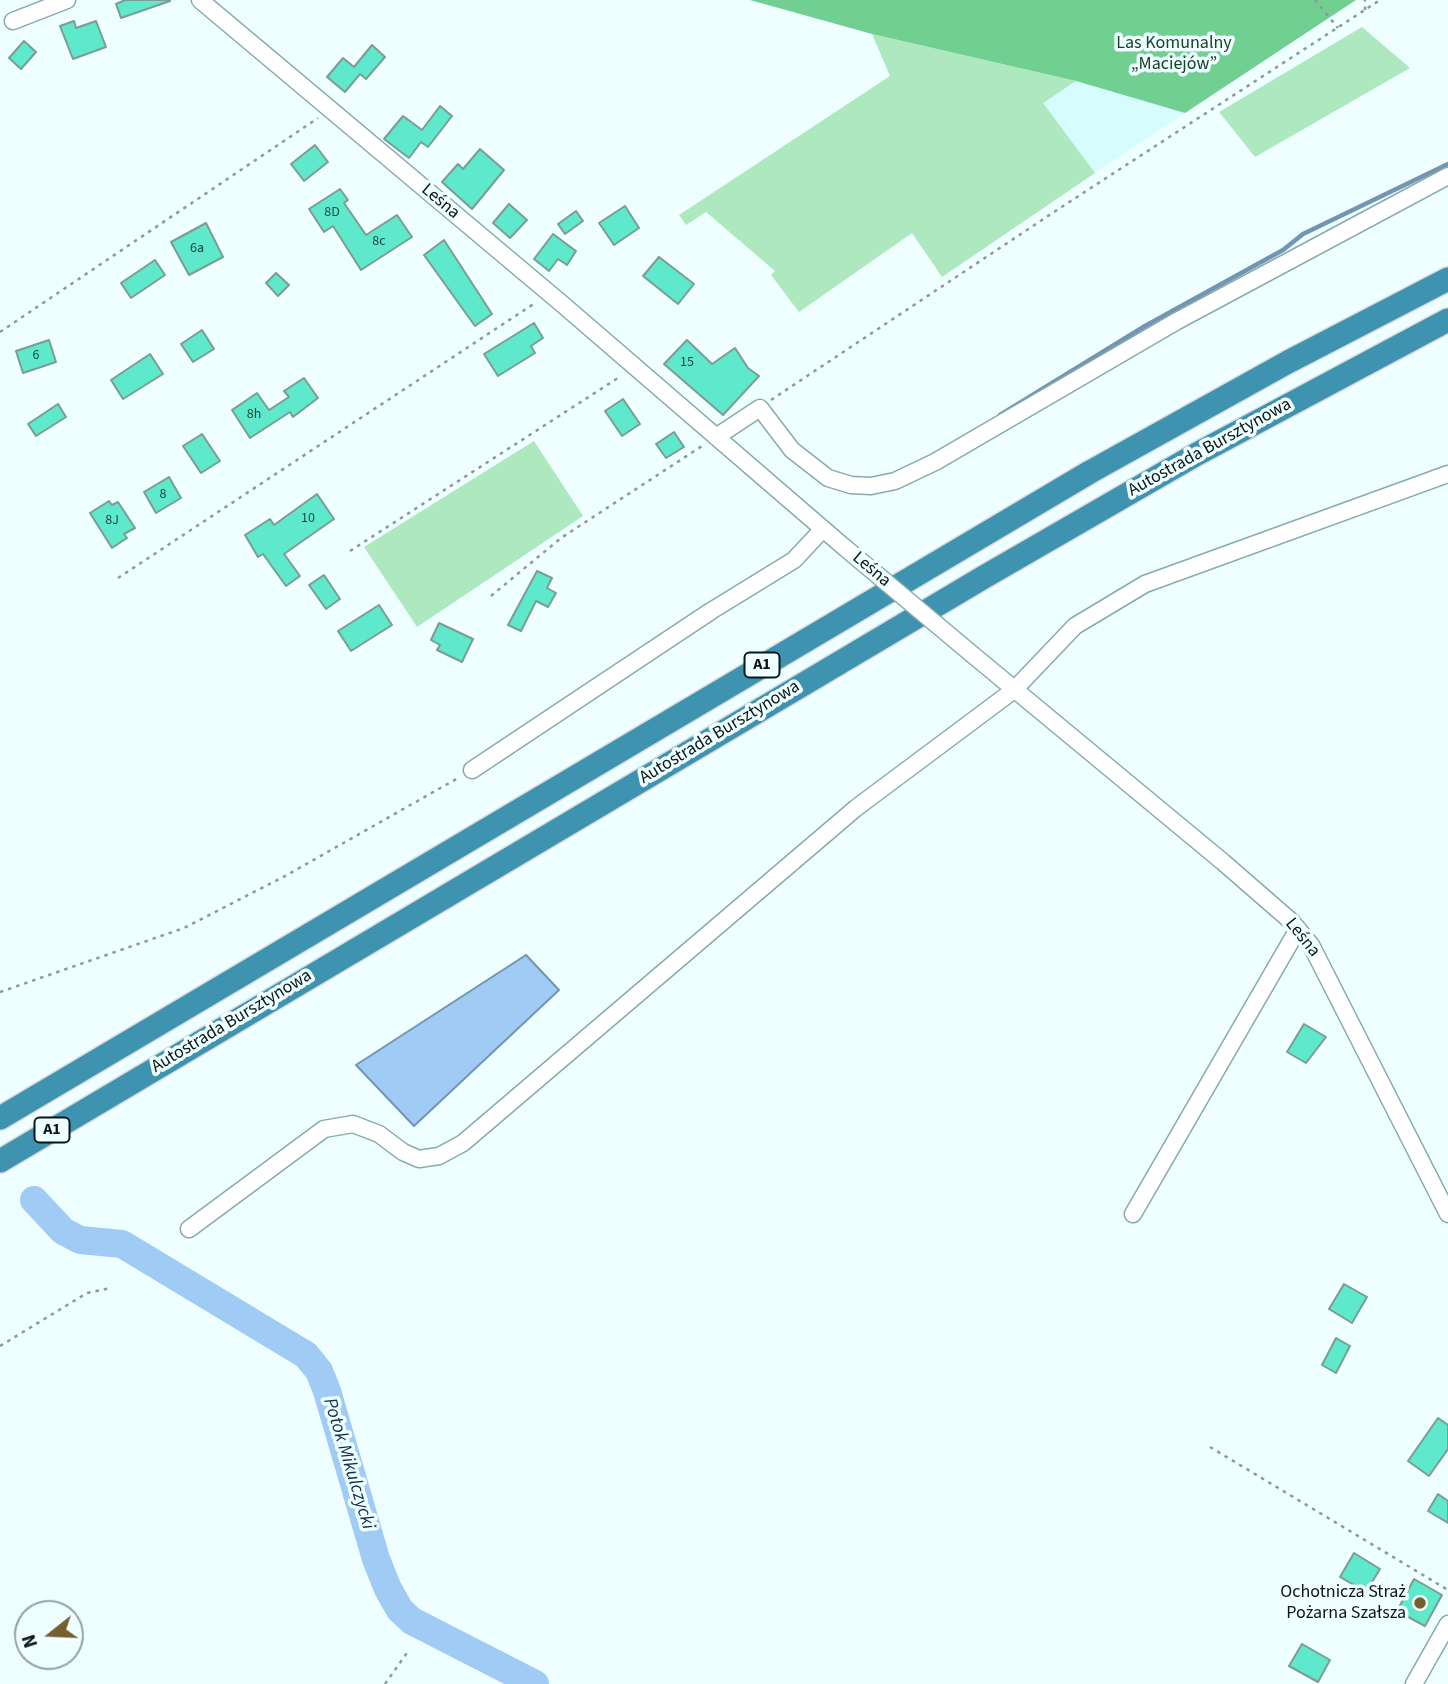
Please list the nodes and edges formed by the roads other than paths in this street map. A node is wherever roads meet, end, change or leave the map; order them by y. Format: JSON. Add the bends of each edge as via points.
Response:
{"nodes":[{"id":1,"x":67,"y":0,"type":"edge"},
{"id":2,"x":200,"y":0,"type":"edge"},
{"id":3,"x":13,"y":21,"type":"dead end"},
{"id":4,"x":1448,"y":176,"type":"edge"},
{"id":5,"x":1448,"y":279,"type":"edge"},
{"id":6,"x":1448,"y":320,"type":"edge"},
{"id":7,"x":716,"y":437,"type":"junction"},
{"id":8,"x":1448,"y":474,"type":"edge"},
{"id":9,"x":823,"y":529,"type":"junction"},
{"id":10,"x":1014,"y":690,"type":"junction"},
{"id":11,"x":472,"y":770,"type":"road end"},
{"id":12,"x":1298,"y":929,"type":"junction"},
{"id":13,"x":0,"y":1118,"type":"edge"},
{"id":14,"x":0,"y":1161,"type":"edge"},
{"id":15,"x":1133,"y":1214,"type":"dead end"},
{"id":16,"x":1448,"y":1214,"type":"edge"},
{"id":17,"x":189,"y":1229,"type":"dead end"},
{"id":18,"x":1448,"y":1624,"type":"edge"},
{"id":19,"x":1414,"y":1684,"type":"edge"}],
"edges":[{"from":1,"to":3,"type":"street"},
{"from":2,"to":7,"type":"street","name":"Leśna"},
{"from":4,"to":7,"type":"street","via":[[1177,321],[895,481],[871,486],[828,478],[792,450],[760,408]]},
{"from":5,"to":13,"type":"highway","name":"Autostrada Bursztynowa","number":"A1","via":[[1090,472]]},
{"from":6,"to":14,"type":"highway","name":"Autostrada Bursztynowa","number":"A1","via":[[1197,454],[984,577]]},
{"from":7,"to":9,"type":"street","name":"Leśna"},
{"from":8,"to":10,"type":"street","via":[[1145,584],[1075,626]]},
{"from":9,"to":10,"type":"street","name":"Leśna","bridge":true},
{"from":9,"to":11,"type":"street","via":[[794,561]]},
{"from":10,"to":12,"type":"street","name":"Leśna"},
{"from":10,"to":17,"type":"street","via":[[856,808],[463,1143],[439,1156],[419,1158],[353,1124],[324,1129]]},
{"from":12,"to":15,"type":"street"},
{"from":12,"to":16,"type":"street","name":"Leśna","via":[[1328,972]]},
{"from":18,"to":19,"type":"street"}]}
